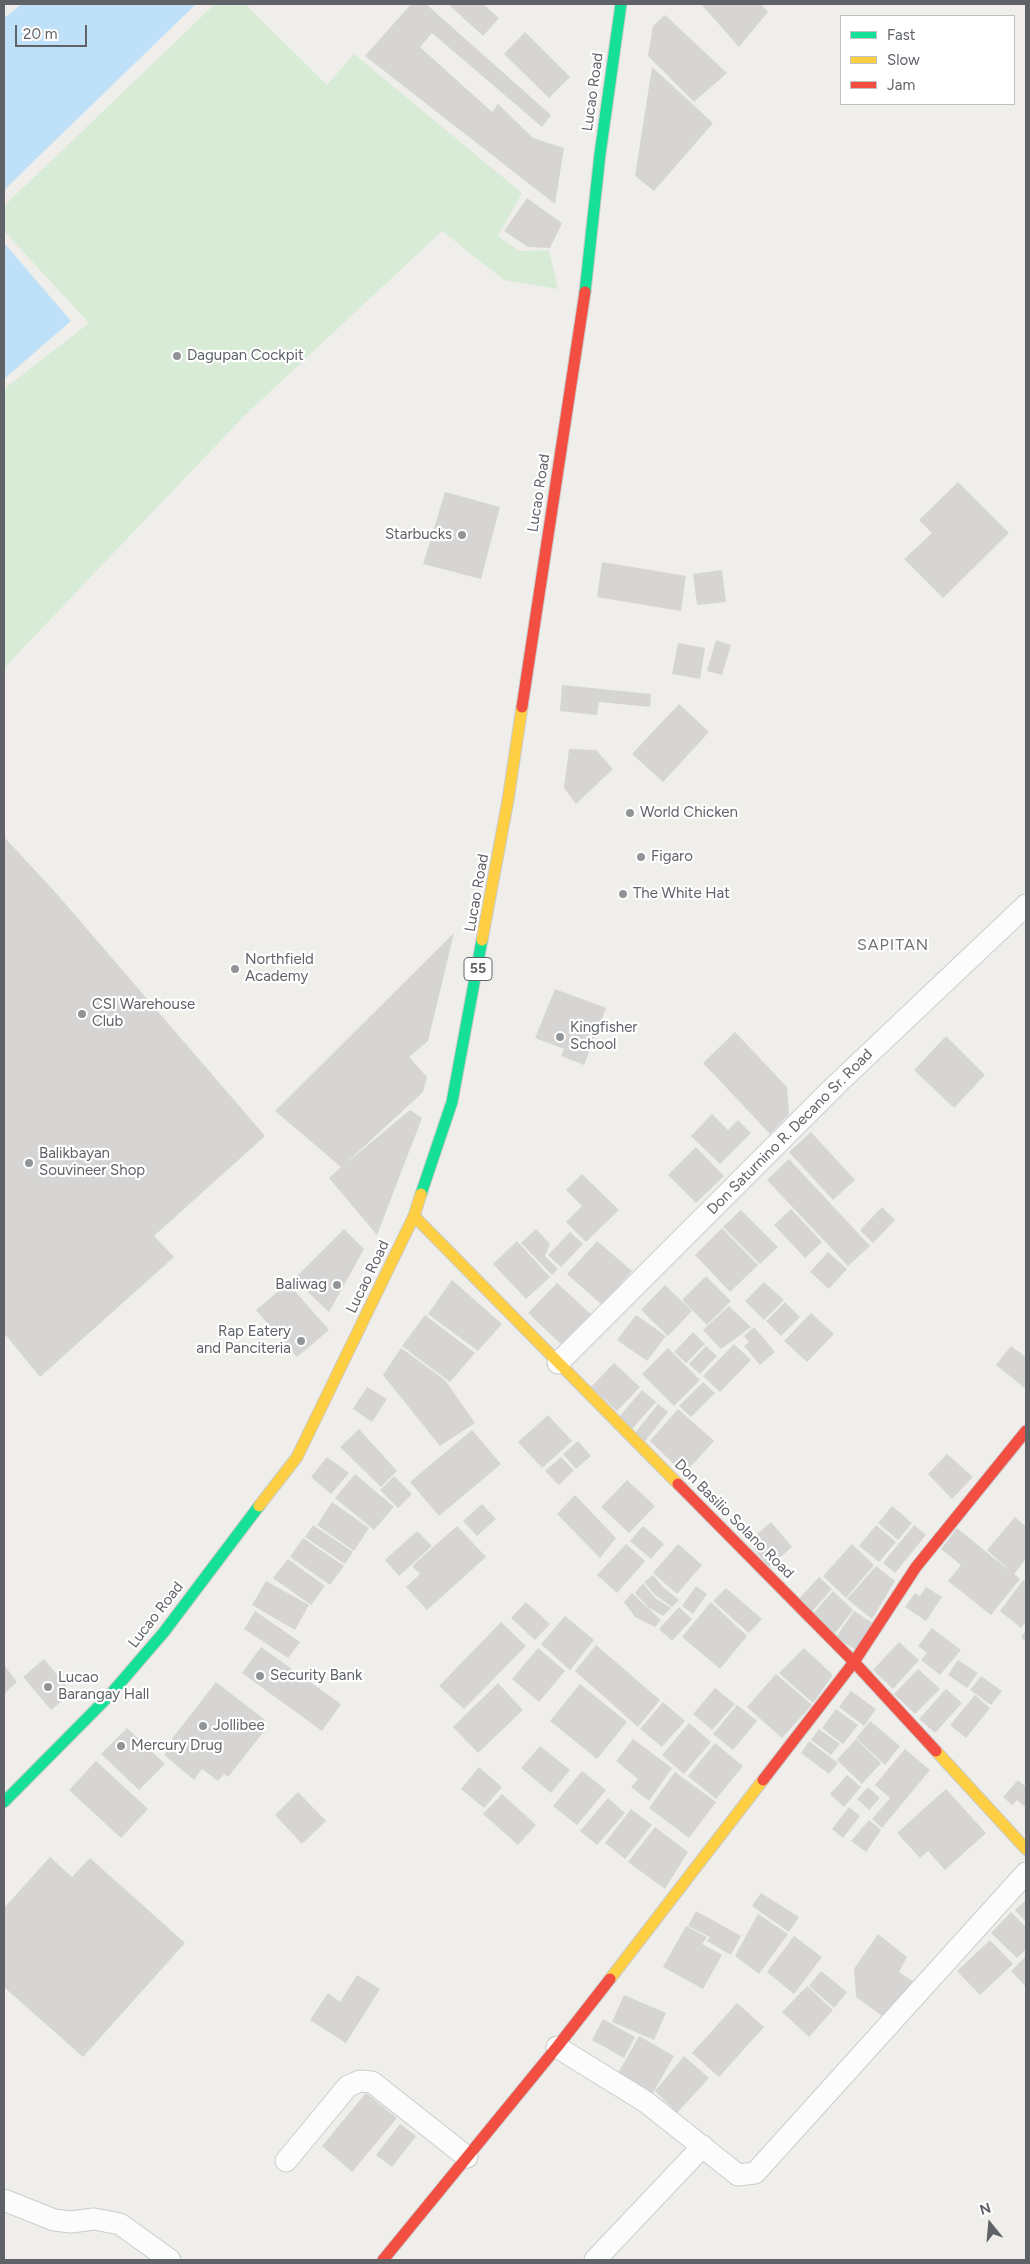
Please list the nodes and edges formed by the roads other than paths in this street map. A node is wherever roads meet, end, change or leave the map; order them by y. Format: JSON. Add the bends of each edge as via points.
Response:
{"nodes":[{"id":1,"x":621,"y":4,"type":"edge"},
{"id":2,"x":1026,"y":906,"type":"edge"},
{"id":3,"x":414,"y":1216,"type":"junction"},
{"id":4,"x":558,"y":1363,"type":"junction"},
{"id":5,"x":1026,"y":1432,"type":"edge"},
{"id":6,"x":854,"y":1662,"type":"junction"},
{"id":7,"x":4,"y":1802,"type":"edge"},
{"id":8,"x":1026,"y":1849,"type":"edge"},
{"id":9,"x":1026,"y":1872,"type":"edge"},
{"id":10,"x":557,"y":2047,"type":"junction"},
{"id":11,"x":703,"y":2146,"type":"junction"},
{"id":12,"x":467,"y":2157,"type":"junction"},
{"id":13,"x":286,"y":2161,"type":"dead end"},
{"id":14,"x":4,"y":2200,"type":"edge"},
{"id":15,"x":170,"y":2260,"type":"edge"},
{"id":16,"x":382,"y":2260,"type":"edge"},
{"id":17,"x":595,"y":2260,"type":"edge"}],
"edges":[{"from":1,"to":3,"type":"main road","name":"Lucao Road","number":"55","via":[[600,154],[587,282],[508,800],[452,1102]]},
{"from":2,"to":4,"type":"street","name":"Don Saturnino R. Decano Sr. Road","via":[[837,1084]]},
{"from":3,"to":4,"type":"main road","name":"Don Basilio Solano Road"},
{"from":3,"to":7,"type":"main road","name":"Lucao Road","number":"55","via":[[297,1457],[164,1632],[109,1696]]},
{"from":4,"to":6,"type":"main road","name":"Don Basilio Solano Road"},
{"from":5,"to":6,"type":"main road","via":[[916,1567]]},
{"from":6,"to":8,"type":"main road","name":"Don Basilio Solano Road"},
{"from":6,"to":10,"type":"main road"},
{"from":9,"to":11,"type":"street","via":[[754,2172],[738,2175]]},
{"from":10,"to":11,"type":"street","via":[[646,2102]]},
{"from":10,"to":12,"type":"main road"},
{"from":11,"to":17,"type":"street"},
{"from":12,"to":13,"type":"street","via":[[372,2082],[360,2081],[348,2086]]},
{"from":12,"to":16,"type":"main road"},
{"from":14,"to":15,"type":"street","via":[[54,2220],[94,2219],[120,2224]]}]}
